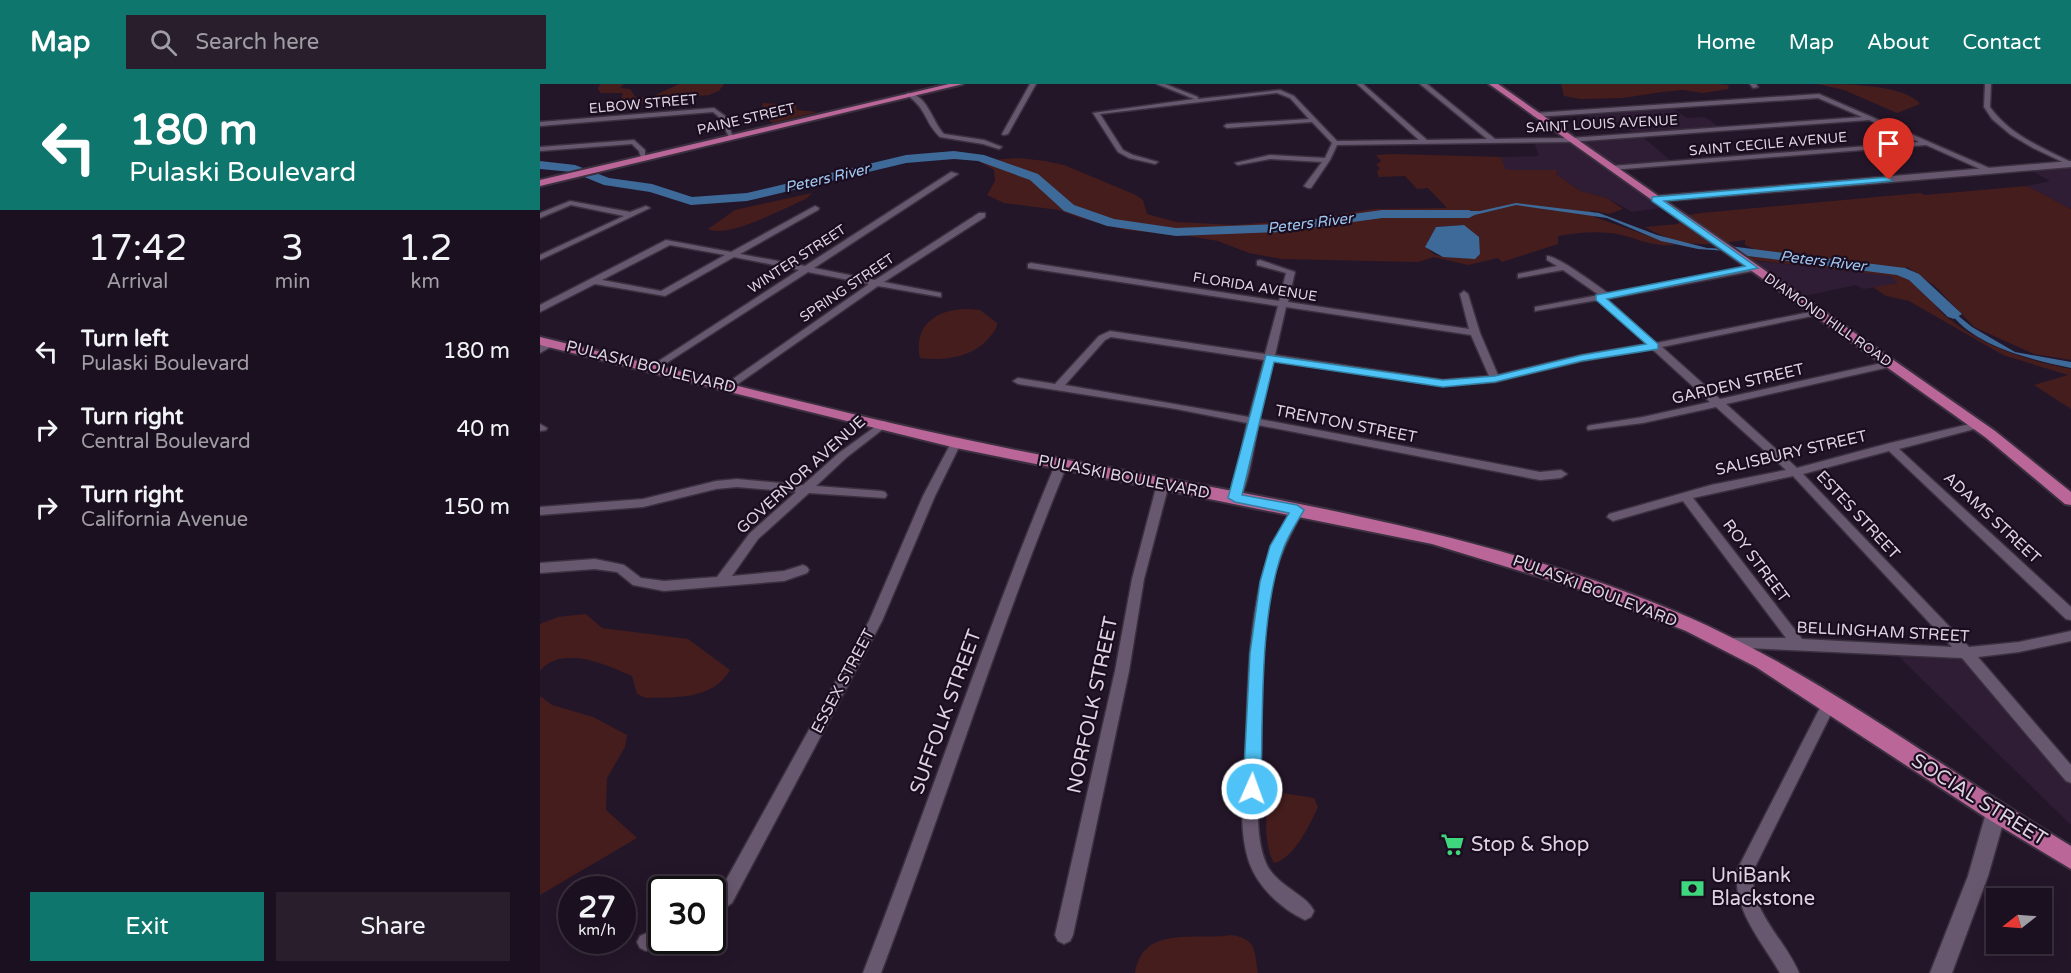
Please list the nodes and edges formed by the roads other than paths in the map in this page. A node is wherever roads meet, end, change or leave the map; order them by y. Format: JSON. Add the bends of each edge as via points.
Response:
{"nodes":[{"id":1,"x":959,"y":84,"type":"edge"},
{"id":2,"x":1033,"y":84,"type":"edge"},
{"id":3,"x":1160,"y":84,"type":"edge"},
{"id":4,"x":1360,"y":84,"type":"edge"},
{"id":5,"x":1423,"y":84,"type":"edge"},
{"id":6,"x":1493,"y":84,"type":"edge"},
{"id":7,"x":1988,"y":84,"type":"edge"},
{"id":8,"x":909,"y":94,"type":"junction"},
{"id":9,"x":1200,"y":99,"type":"junction"},
{"id":10,"x":1535,"y":115,"type":"junction"},
{"id":11,"x":1871,"y":118,"type":"junction"},
{"id":12,"x":1315,"y":120,"type":"junction"},
{"id":13,"x":540,"y":124,"type":"edge"},
{"id":14,"x":1227,"y":126,"type":"dead end"},
{"id":15,"x":1005,"y":134,"type":"dead end"},
{"id":16,"x":731,"y":136,"type":"junction"},
{"id":17,"x":1570,"y":140,"type":"junction"},
{"id":18,"x":1425,"y":142,"type":"junction"},
{"id":19,"x":1496,"y":142,"type":"junction"},
{"id":20,"x":1335,"y":143,"type":"junction"},
{"id":21,"x":1928,"y":143,"type":"junction"},
{"id":22,"x":999,"y":147,"type":"dead end"},
{"id":23,"x":540,"y":149,"type":"edge"},
{"id":24,"x":643,"y":157,"type":"junction"},
{"id":25,"x":1327,"y":160,"type":"junction"},
{"id":26,"x":1155,"y":162,"type":"dead end"},
{"id":27,"x":1238,"y":163,"type":"dead end"},
{"id":28,"x":2070,"y":164,"type":"edge"},
{"id":29,"x":1611,"y":168,"type":"junction"},
{"id":30,"x":1992,"y":171,"type":"junction"},
{"id":31,"x":954,"y":174,"type":"dead end"},
{"id":32,"x":540,"y":183,"type":"edge"},
{"id":33,"x":1308,"y":186,"type":"dead end"},
{"id":34,"x":1655,"y":199,"type":"junction"},
{"id":35,"x":646,"y":208,"type":"dead end"},
{"id":36,"x":815,"y":208,"type":"dead end"},
{"id":37,"x":982,"y":214,"type":"dead end"},
{"id":38,"x":632,"y":215,"type":"junction"},
{"id":39,"x":540,"y":216,"type":"edge"},
{"id":40,"x":736,"y":254,"type":"junction"},
{"id":41,"x":540,"y":258,"type":"edge"},
{"id":42,"x":1550,"y":258,"type":"dead end"},
{"id":43,"x":1260,"y":263,"type":"dead end"},
{"id":44,"x":1031,"y":266,"type":"dead end"},
{"id":45,"x":1566,"y":267,"type":"junction"},
{"id":46,"x":1753,"y":268,"type":"junction"},
{"id":47,"x":806,"y":269,"type":"junction"},
{"id":48,"x":1521,"y":276,"type":"dead end"},
{"id":49,"x":594,"y":281,"type":"junction"},
{"id":50,"x":876,"y":283,"type":"junction"},
{"id":51,"x":1464,"y":294,"type":"dead end"},
{"id":52,"x":938,"y":295,"type":"dead end"},
{"id":53,"x":1604,"y":297,"type":"junction"},
{"id":54,"x":1283,"y":305,"type":"junction"},
{"id":55,"x":540,"y":309,"type":"edge"},
{"id":56,"x":1538,"y":309,"type":"dead end"},
{"id":57,"x":1817,"y":312,"type":"junction"},
{"id":58,"x":1475,"y":333,"type":"junction"},
{"id":59,"x":544,"y":345,"type":"edge"},
{"id":60,"x":1654,"y":346,"type":"junction"},
{"id":61,"x":1270,"y":358,"type":"junction"},
{"id":62,"x":1891,"y":364,"type":"junction"},
{"id":63,"x":654,"y":368,"type":"junction"},
{"id":64,"x":1495,"y":379,"type":"junction"},
{"id":65,"x":1018,"y":381,"type":"dead end"},
{"id":66,"x":728,"y":386,"type":"junction"},
{"id":67,"x":1058,"y":387,"type":"junction"},
{"id":68,"x":1720,"y":404,"type":"junction"},
{"id":69,"x":1253,"y":421,"type":"junction"},
{"id":70,"x":883,"y":424,"type":"junction"},
{"id":71,"x":1978,"y":424,"type":"junction"},
{"id":72,"x":1592,"y":428,"type":"dead end"},
{"id":73,"x":956,"y":443,"type":"junction"},
{"id":74,"x":1890,"y":446,"type":"junction"},
{"id":75,"x":1061,"y":465,"type":"junction"},
{"id":76,"x":1795,"y":472,"type":"junction"},
{"id":77,"x":1561,"y":474,"type":"dead end"},
{"id":78,"x":1163,"y":484,"type":"junction"},
{"id":79,"x":808,"y":488,"type":"junction"},
{"id":80,"x":881,"y":495,"type":"dead end"},
{"id":81,"x":1235,"y":498,"type":"junction"},
{"id":82,"x":1687,"y":498,"type":"junction"},
{"id":83,"x":2071,"y":500,"type":"edge"},
{"id":84,"x":1297,"y":510,"type":"junction"},
{"id":85,"x":540,"y":511,"type":"edge"},
{"id":86,"x":1613,"y":517,"type":"dead end"},
{"id":87,"x":540,"y":568,"type":"edge"},
{"id":88,"x":803,"y":570,"type":"dead end"},
{"id":89,"x":722,"y":580,"type":"junction"},
{"id":90,"x":2071,"y":615,"type":"edge"},
{"id":91,"x":2071,"y":636,"type":"edge"},
{"id":92,"x":1728,"y":643,"type":"junction"},
{"id":93,"x":1798,"y":644,"type":"junction"},
{"id":94,"x":1966,"y":653,"type":"junction"},
{"id":95,"x":1829,"y":704,"type":"junction"},
{"id":96,"x":1887,"y":741,"type":"joint"},
{"id":97,"x":2071,"y":776,"type":"edge"},
{"id":98,"x":1996,"y":813,"type":"junction"},
{"id":99,"x":2071,"y":858,"type":"edge"},
{"id":100,"x":726,"y":897,"type":"edge"},
{"id":101,"x":1305,"y":911,"type":"dead end"},
{"id":102,"x":1064,"y":935,"type":"dead end"},
{"id":103,"x":872,"y":973,"type":"edge"},
{"id":104,"x":1790,"y":973,"type":"edge"},
{"id":105,"x":1941,"y":973,"type":"edge"}],
"edges":[{"from":1,"to":8,"type":"main road","name":"PAINE STREET"},
{"from":2,"to":15,"type":"street"},
{"from":3,"to":9,"type":"street"},
{"from":4,"to":18,"type":"street"},
{"from":5,"to":19,"type":"street"},
{"from":6,"to":10,"type":"main road","name":"DIAMOND HILL ROAD"},
{"from":7,"to":28,"type":"street","via":[[1987,107],[2001,125]]},
{"from":8,"to":16,"type":"main road","name":"PAINE STREET"},
{"from":8,"to":22,"type":"street","via":[[926,106],[942,136]]},
{"from":9,"to":12,"type":"street","via":[[1269,91],[1288,93]]},
{"from":9,"to":26,"type":"street","via":[[1096,113],[1120,151]]},
{"from":10,"to":11,"type":"street","via":[[1819,96]]},
{"from":10,"to":17,"type":"main road","name":"DIAMOND HILL ROAD"},
{"from":11,"to":17,"type":"street","name":"SAINT LOUIS AVENUE"},
{"from":11,"to":21,"type":"street"},
{"from":12,"to":14,"type":"street"},
{"from":12,"to":20,"type":"street"},
{"from":13,"to":16,"type":"street","name":"ELBOW STREET","via":[[714,110],[723,116]]},
{"from":16,"to":24,"type":"main road","name":"PAINE STREET"},
{"from":17,"to":19,"type":"street","name":"SAINT LOUIS AVENUE"},
{"from":17,"to":29,"type":"main road","name":"DIAMOND HILL ROAD"},
{"from":18,"to":19,"type":"street","name":"SAINT LOUIS AVENUE"},
{"from":18,"to":20,"type":"street","name":"SAINT LOUIS AVENUE"},
{"from":20,"to":25,"type":"street"},
{"from":21,"to":29,"type":"street","name":"SAINT CECILE AVENUE"},
{"from":21,"to":30,"type":"street"},
{"from":23,"to":24,"type":"street","via":[[634,142]]},
{"from":24,"to":32,"type":"main road","name":"PAINE STREET"},
{"from":25,"to":27,"type":"street","via":[[1288,157]]},
{"from":25,"to":33,"type":"street"},
{"from":28,"to":30,"type":"street"},
{"from":29,"to":34,"type":"main road","name":"DIAMOND HILL ROAD"},
{"from":30,"to":34,"type":"street"},
{"from":31,"to":47,"type":"street","name":"WINTER STREET"},
{"from":34,"to":46,"type":"main road","name":"DIAMOND HILL ROAD"},
{"from":35,"to":38,"type":"street"},
{"from":36,"to":40,"type":"street"},
{"from":37,"to":50,"type":"street","name":"SPRING STREET"},
{"from":38,"to":39,"type":"street","via":[[570,203]]},
{"from":38,"to":41,"type":"street"},
{"from":40,"to":47,"type":"street"},
{"from":40,"to":49,"type":"street","via":[[669,242]]},
{"from":40,"to":49,"type":"street","via":[[662,294]]},
{"from":42,"to":45,"type":"street","name":"ESTES STREET"},
{"from":43,"to":54,"type":"street","via":[[1291,272]]},
{"from":44,"to":54,"type":"street","name":"FLORIDA AVENUE"},
{"from":45,"to":48,"type":"street"},
{"from":45,"to":53,"type":"street","name":"ESTES STREET"},
{"from":46,"to":53,"type":"street"},
{"from":46,"to":57,"type":"main road","name":"DIAMOND HILL ROAD"},
{"from":47,"to":50,"type":"street"},
{"from":47,"to":63,"type":"street","name":"WINTER STREET"},
{"from":49,"to":55,"type":"street"},
{"from":50,"to":52,"type":"street"},
{"from":50,"to":66,"type":"street","name":"SPRING STREET"},
{"from":51,"to":58,"type":"street"},
{"from":53,"to":56,"type":"street"},
{"from":53,"to":60,"type":"street","name":"ESTES STREET"},
{"from":54,"to":58,"type":"street","name":"FLORIDA AVENUE"},
{"from":54,"to":61,"type":"street"},
{"from":57,"to":60,"type":"street"},
{"from":57,"to":62,"type":"main road","name":"DIAMOND HILL ROAD"},
{"from":58,"to":64,"type":"street"},
{"from":59,"to":63,"type":"main road","name":"PULASKI BOULEVARD"},
{"from":60,"to":64,"type":"street"},
{"from":60,"to":68,"type":"street","name":"ESTES STREET"},
{"from":61,"to":64,"type":"street","via":[[1443,384]]},
{"from":61,"to":67,"type":"street","via":[[1110,334]]},
{"from":61,"to":69,"type":"street"},
{"from":62,"to":68,"type":"street","name":"GARDEN STREET"},
{"from":62,"to":71,"type":"main road","name":"DIAMOND HILL ROAD"},
{"from":63,"to":66,"type":"main road","name":"PULASKI BOULEVARD"},
{"from":65,"to":67,"type":"street","name":"TRENTON STREET"},
{"from":66,"to":70,"type":"main road","name":"PULASKI BOULEVARD"},
{"from":67,"to":69,"type":"street","name":"TRENTON STREET"},
{"from":68,"to":72,"type":"street","name":"GARDEN STREET"},
{"from":68,"to":76,"type":"street","name":"ESTES STREET"},
{"from":69,"to":77,"type":"street","name":"TRENTON STREET","via":[[1540,476]]},
{"from":69,"to":81,"type":"street"},
{"from":70,"to":73,"type":"main road","name":"PULASKI BOULEVARD"},
{"from":70,"to":79,"type":"street","name":"GOVERNOR AVENUE"},
{"from":71,"to":74,"type":"street","name":"SALISBURY STREET"},
{"from":71,"to":83,"type":"main road","name":"DIAMOND HILL ROAD"},
{"from":73,"to":75,"type":"main road","name":"PULASKI BOULEVARD"},
{"from":73,"to":100,"type":"street","name":"ESSEX STREET","via":[[875,621]]},
{"from":74,"to":76,"type":"street","name":"SALISBURY STREET"},
{"from":74,"to":90,"type":"street","name":"ADAMS STREET"},
{"from":75,"to":78,"type":"main road","name":"PULASKI BOULEVARD"},
{"from":75,"to":103,"type":"street","name":"SUFFOLK STREET","via":[[1031,533]]},
{"from":76,"to":82,"type":"street","name":"SALISBURY STREET","via":[[1711,489]]},
{"from":76,"to":94,"type":"street","name":"ESTES STREET"},
{"from":78,"to":81,"type":"main road","name":"PULASKI BOULEVARD"},
{"from":78,"to":102,"type":"street","name":"NORFOLK STREET","via":[[1138,579],[1122,671]]},
{"from":79,"to":80,"type":"street"},
{"from":79,"to":85,"type":"street","via":[[737,483],[643,502]]},
{"from":79,"to":89,"type":"street","name":"GOVERNOR AVENUE","via":[[754,536]]},
{"from":81,"to":84,"type":"main road","name":"PULASKI BOULEVARD"},
{"from":82,"to":86,"type":"street","name":"SALISBURY STREET"},
{"from":82,"to":93,"type":"street","name":"ROY STREET"},
{"from":84,"to":92,"type":"main road","name":"PULASKI BOULEVARD","via":[[1500,555],[1620,597]]},
{"from":84,"to":101,"type":"street","via":[[1277,546],[1267,582],[1257,653],[1251,807],[1257,861],[1264,877]]},
{"from":87,"to":89,"type":"street","via":[[595,564],[620,568],[638,582],[664,586]]},
{"from":88,"to":89,"type":"street","via":[[777,577]]},
{"from":91,"to":94,"type":"street","name":"BELLINGHAM STREET"},
{"from":92,"to":93,"type":"street","name":"BELLINGHAM STREET"},
{"from":92,"to":95,"type":"main road","name":"PULASKI BOULEVARD"},
{"from":93,"to":94,"type":"street","name":"BELLINGHAM STREET"},
{"from":94,"to":97,"type":"street","name":"ESTES STREET"},
{"from":95,"to":96,"type":"main road","name":"PULASKI BOULEVARD"},
{"from":95,"to":104,"type":"street","via":[[1742,882],[1759,922]]},
{"from":96,"to":98,"type":"main road","name":"SOCIAL STREET"},
{"from":98,"to":99,"type":"main road","name":"SOCIAL STREET"},
{"from":98,"to":105,"type":"street","via":[[1978,876]]}]}
